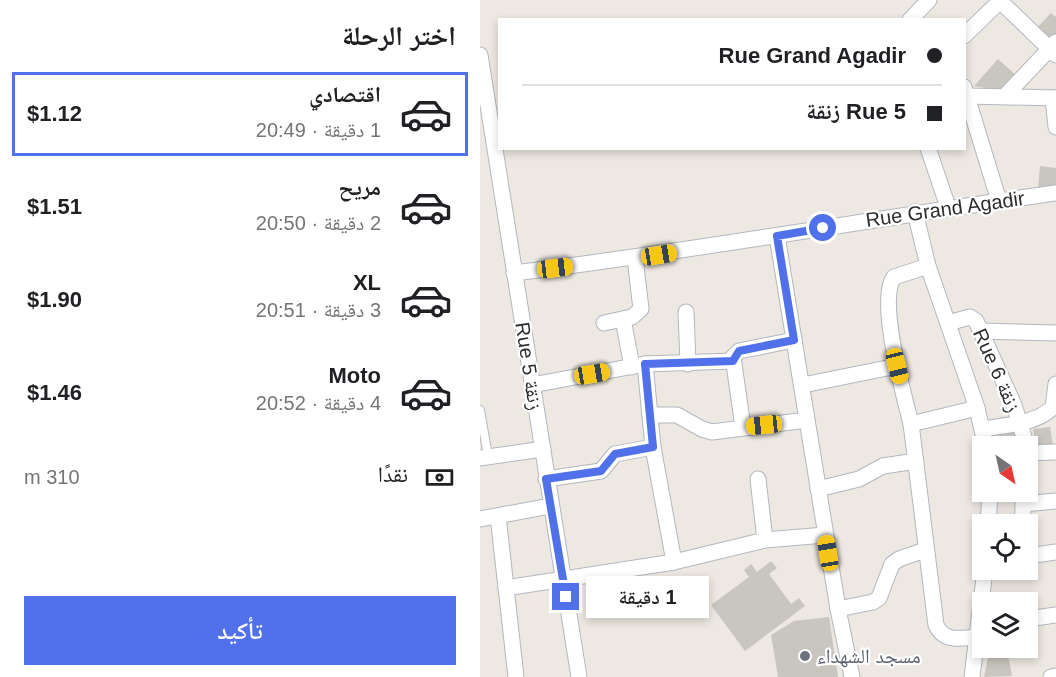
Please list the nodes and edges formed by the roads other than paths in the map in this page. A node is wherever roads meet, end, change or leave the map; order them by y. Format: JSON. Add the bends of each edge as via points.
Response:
{"nodes":[{"id":1,"x":1000,"y":0,"type":"edge"},
{"id":2,"x":966,"y":34,"type":"edge"},
{"id":3,"x":1054,"y":48,"type":"edge"},
{"id":4,"x":480,"y":55,"type":"edge"},
{"id":5,"x":1005,"y":96,"type":"junction"},
{"id":6,"x":1055,"y":98,"type":"edge"},
{"id":7,"x":967,"y":100,"type":"edge"},
{"id":8,"x":484,"y":105,"type":"edge"},
{"id":9,"x":1056,"y":127,"type":"edge"},
{"id":10,"x":929,"y":150,"type":"edge"},
{"id":11,"x":1056,"y":193,"type":"edge"},
{"id":12,"x":999,"y":201,"type":"junction"},
{"id":13,"x":948,"y":207,"type":"junction"},
{"id":14,"x":915,"y":212,"type":"junction"},
{"id":15,"x":777,"y":236,"type":"junction"},
{"id":16,"x":635,"y":258,"type":"junction"},
{"id":17,"x":928,"y":266,"type":"junction"},
{"id":18,"x":514,"y":273,"type":"junction"},
{"id":19,"x":686,"y":312,"type":"dead end"},
{"id":20,"x":624,"y":319,"type":"junction"},
{"id":21,"x":604,"y":323,"type":"dead end"},
{"id":22,"x":948,"y":323,"type":"junction"},
{"id":23,"x":980,"y":331,"type":"junction"},
{"id":24,"x":1056,"y":333,"type":"edge"},
{"id":25,"x":794,"y":340,"type":"junction"},
{"id":26,"x":733,"y":361,"type":"junction"},
{"id":27,"x":688,"y":364,"type":"junction"},
{"id":28,"x":639,"y":365,"type":"junction"},
{"id":29,"x":897,"y":366,"type":"junction"},
{"id":30,"x":1056,"y":384,"type":"edge"},
{"id":31,"x":532,"y":385,"type":"junction"},
{"id":32,"x":803,"y":385,"type":"junction"},
{"id":33,"x":1056,"y":394,"type":"edge"},
{"id":34,"x":977,"y":408,"type":"junction"},
{"id":35,"x":480,"y":410,"type":"edge"},
{"id":36,"x":650,"y":415,"type":"junction"},
{"id":37,"x":807,"y":420,"type":"junction"},
{"id":38,"x":1020,"y":422,"type":"junction"},
{"id":39,"x":911,"y":424,"type":"junction"},
{"id":40,"x":743,"y":427,"type":"junction"},
{"id":41,"x":983,"y":429,"type":"junction"},
{"id":42,"x":984,"y":436,"type":"edge"},
{"id":43,"x":1024,"y":436,"type":"edge"},
{"id":44,"x":653,"y":447,"type":"junction"},
{"id":45,"x":543,"y":448,"type":"junction"},
{"id":46,"x":1038,"y":451,"type":"edge"},
{"id":47,"x":1056,"y":452,"type":"edge"},
{"id":48,"x":484,"y":457,"type":"edge"},
{"id":49,"x":916,"y":461,"type":"junction"},
{"id":50,"x":546,"y":479,"type":"junction"},
{"id":51,"x":758,"y":479,"type":"dead end"},
{"id":52,"x":818,"y":489,"type":"junction"},
{"id":53,"x":1038,"y":499,"type":"edge"},
{"id":54,"x":1056,"y":501,"type":"edge"},
{"id":55,"x":550,"y":506,"type":"junction"},
{"id":56,"x":498,"y":516,"type":"junction"},
{"id":57,"x":480,"y":519,"type":"edge"},
{"id":58,"x":825,"y":535,"type":"junction"},
{"id":59,"x":765,"y":540,"type":"junction"},
{"id":60,"x":925,"y":550,"type":"junction"},
{"id":61,"x":1056,"y":552,"type":"edge"},
{"id":62,"x":1038,"y":555,"type":"edge"},
{"id":63,"x":674,"y":562,"type":"junction"},
{"id":64,"x":563,"y":578,"type":"junction"},
{"id":65,"x":506,"y":588,"type":"junction"},
{"id":66,"x":837,"y":609,"type":"junction"},
{"id":67,"x":1056,"y":615,"type":"edge"},
{"id":68,"x":1038,"y":618,"type":"edge"},
{"id":69,"x":972,"y":632,"type":"edge"},
{"id":70,"x":975,"y":658,"type":"edge"},
{"id":71,"x":1056,"y":676,"type":"edge"},
{"id":72,"x":516,"y":677,"type":"edge"},
{"id":73,"x":579,"y":677,"type":"edge"},
{"id":74,"x":852,"y":677,"type":"edge"},
{"id":75,"x":972,"y":677,"type":"edge"},
{"id":76,"x":1051,"y":677,"type":"edge"}],
"edges":[{"from":1,"to":2,"type":"street"},
{"from":1,"to":3,"type":"street"},
{"from":3,"to":5,"type":"street"},
{"from":4,"to":8,"type":"street","name":"Rue 5 زنقة"},
{"from":5,"to":6,"type":"street"},
{"from":5,"to":7,"type":"street"},
{"from":6,"to":9,"type":"street"},
{"from":7,"to":12,"type":"street"},
{"from":8,"to":18,"type":"street","name":"Rue 5 زنقة"},
{"from":10,"to":13,"type":"street"},
{"from":11,"to":12,"type":"street","name":"Rue Grand Agadir"},
{"from":12,"to":13,"type":"street","name":"Rue Grand Agadir"},
{"from":13,"to":14,"type":"street","name":"Rue Grand Agadir"},
{"from":14,"to":15,"type":"street","name":"Rue Grand Agadir"},
{"from":14,"to":17,"type":"street"},
{"from":15,"to":16,"type":"street","name":"Rue Grand Agadir"},
{"from":15,"to":25,"type":"street"},
{"from":16,"to":18,"type":"street","name":"Rue Grand Agadir"},
{"from":16,"to":20,"type":"street","via":[[642,305],[638,313]]},
{"from":17,"to":22,"type":"street"},
{"from":17,"to":29,"type":"street","via":[[901,274],[890,282],[889,309]]},
{"from":18,"to":31,"type":"street","name":"Rue 5 زنقة"},
{"from":19,"to":27,"type":"street"},
{"from":20,"to":21,"type":"street"},
{"from":20,"to":28,"type":"street"},
{"from":22,"to":23,"type":"street","name":"Rue 6 زنقة","via":[[972,317]]},
{"from":22,"to":34,"type":"street"},
{"from":23,"to":24,"type":"street"},
{"from":23,"to":38,"type":"street","name":"Rue 6 زنقة"},
{"from":25,"to":26,"type":"street","via":[[739,351]]},
{"from":25,"to":32,"type":"street"},
{"from":26,"to":27,"type":"street"},
{"from":26,"to":40,"type":"street"},
{"from":27,"to":28,"type":"street"},
{"from":28,"to":31,"type":"street"},
{"from":28,"to":36,"type":"street"},
{"from":29,"to":32,"type":"street"},
{"from":29,"to":39,"type":"street"},
{"from":30,"to":33,"type":"street"},
{"from":31,"to":45,"type":"street","name":"Rue 5 زنقة"},
{"from":32,"to":37,"type":"street"},
{"from":33,"to":38,"type":"street","via":[[1052,409]]},
{"from":34,"to":39,"type":"street"},
{"from":34,"to":41,"type":"street"},
{"from":35,"to":48,"type":"lane"},
{"from":36,"to":40,"type":"street","via":[[677,415],[707,431]]},
{"from":36,"to":44,"type":"street"},
{"from":37,"to":40,"type":"street"},
{"from":37,"to":52,"type":"street"},
{"from":38,"to":41,"type":"street"},
{"from":38,"to":43,"type":"street","name":"Rue 6 زنقة"},
{"from":39,"to":49,"type":"street"},
{"from":41,"to":42,"type":"street"},
{"from":44,"to":50,"type":"street","via":[[615,454],[605,469],[596,473]]},
{"from":44,"to":63,"type":"street"},
{"from":45,"to":48,"type":"street"},
{"from":45,"to":50,"type":"street","name":"Rue 5 زنقة"},
{"from":46,"to":47,"type":"street"},
{"from":49,"to":52,"type":"street","via":[[883,466],[859,479]]},
{"from":49,"to":60,"type":"street"},
{"from":50,"to":55,"type":"street","name":"Rue 5 زنقة"},
{"from":51,"to":59,"type":"street"},
{"from":52,"to":58,"type":"street"},
{"from":53,"to":54,"type":"street"},
{"from":55,"to":56,"type":"street"},
{"from":55,"to":64,"type":"street","name":"Rue 5 زنقة"},
{"from":56,"to":57,"type":"street"},
{"from":56,"to":65,"type":"street"},
{"from":58,"to":59,"type":"street"},
{"from":58,"to":66,"type":"street"},
{"from":59,"to":63,"type":"street"},
{"from":60,"to":66,"type":"street","via":[[892,564],[879,598]]},
{"from":60,"to":69,"type":"street","via":[[938,629],[949,638]]},
{"from":61,"to":62,"type":"street"},
{"from":63,"to":64,"type":"street"},
{"from":64,"to":65,"type":"street"},
{"from":64,"to":73,"type":"street","name":"Rue 5 زنقة"},
{"from":65,"to":72,"type":"street"},
{"from":66,"to":74,"type":"street"},
{"from":67,"to":68,"type":"street"},
{"from":70,"to":75,"type":"street"},
{"from":71,"to":76,"type":"street"}]}
